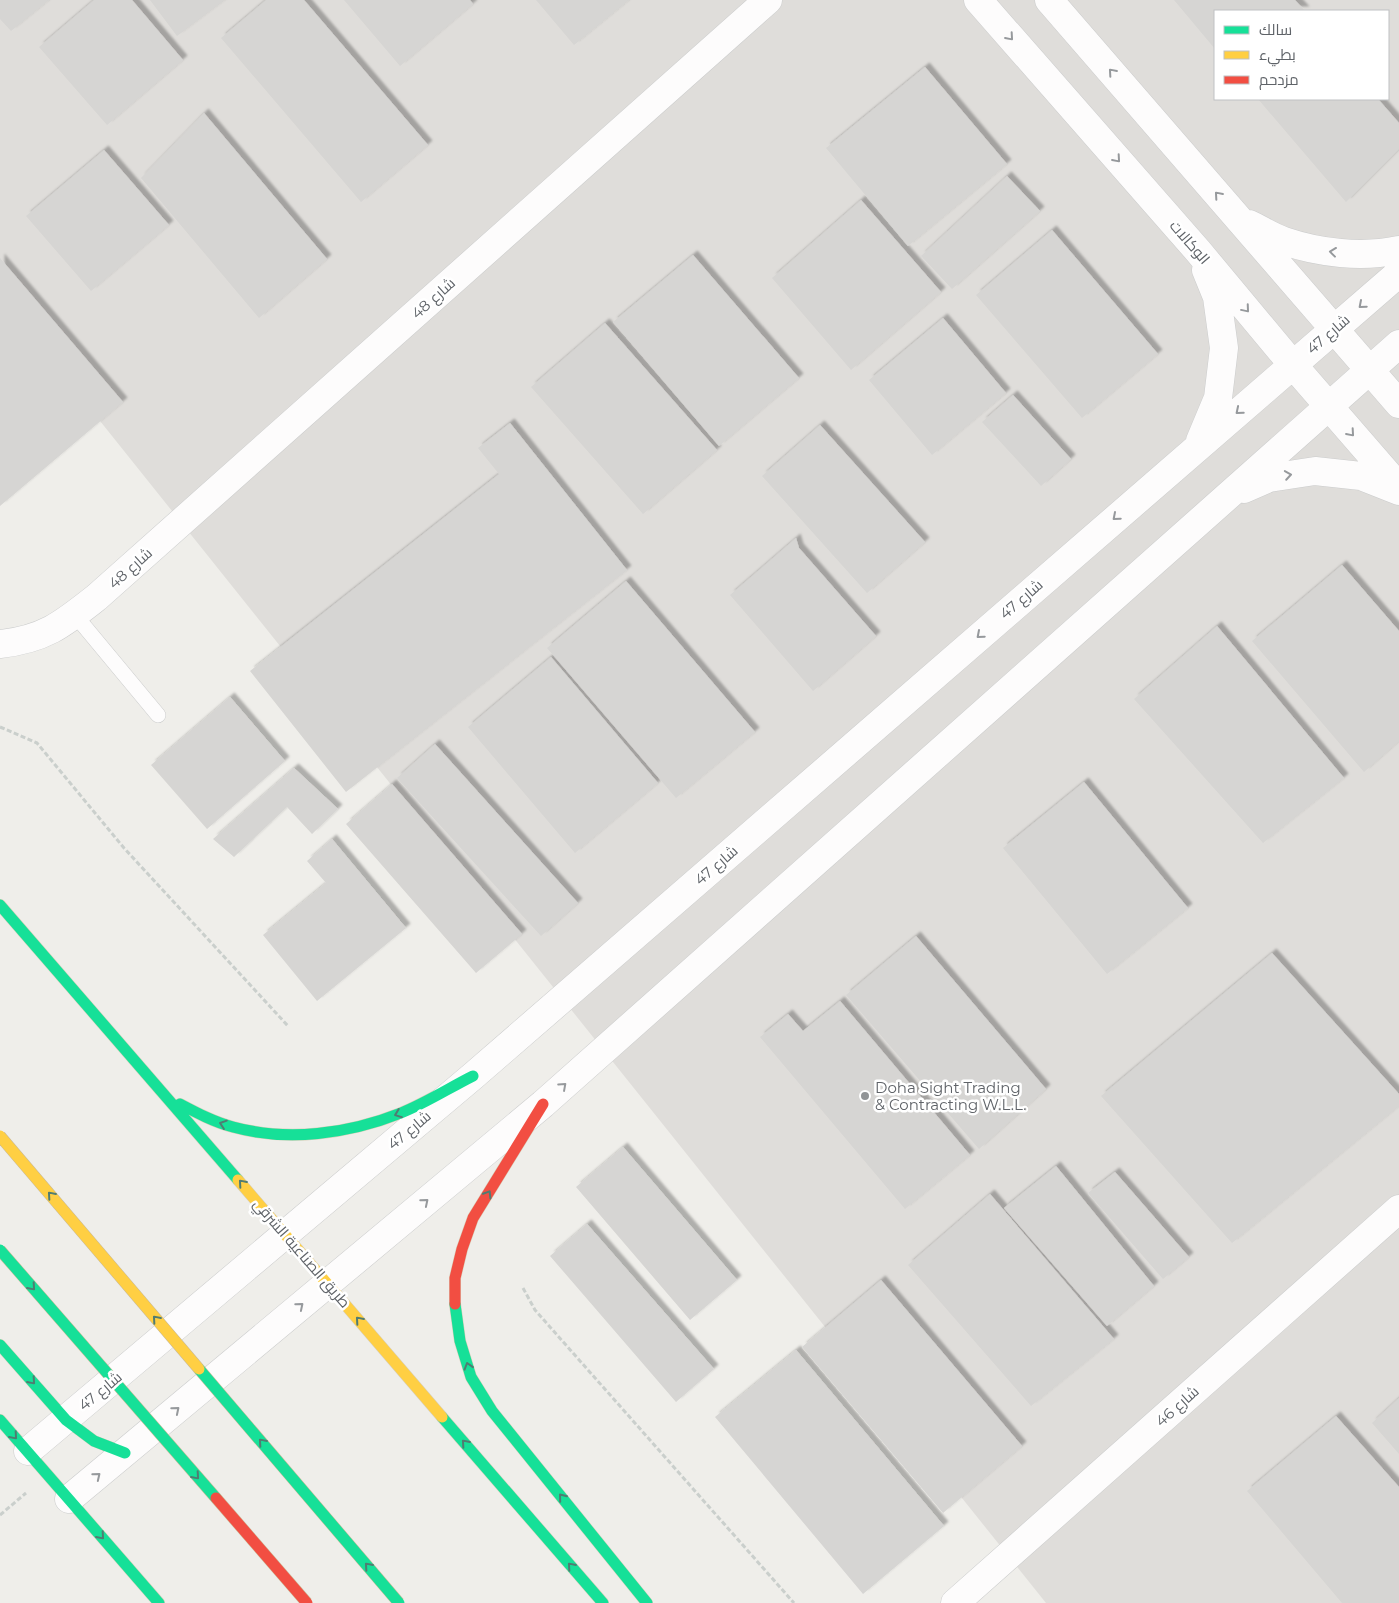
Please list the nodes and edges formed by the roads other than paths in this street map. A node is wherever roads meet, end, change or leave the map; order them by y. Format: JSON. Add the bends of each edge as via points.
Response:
{"nodes":[{"id":1,"x":768,"y":0,"type":"edge"},
{"id":2,"x":978,"y":0,"type":"edge"},
{"id":3,"x":1049,"y":0,"type":"edge"},
{"id":4,"x":1237,"y":218,"type":"junction"},
{"id":5,"x":1198,"y":250,"type":"junction"},
{"id":6,"x":1399,"y":250,"type":"edge"},
{"id":7,"x":1399,"y":273,"type":"edge"},
{"id":8,"x":1334,"y":329,"type":"junction"},
{"id":9,"x":1399,"y":344,"type":"edge"},
{"id":10,"x":1292,"y":365,"type":"junction"},
{"id":11,"x":1369,"y":370,"type":"junction"},
{"id":12,"x":1399,"y":404,"type":"edge"},
{"id":13,"x":1328,"y":406,"type":"junction"},
{"id":14,"x":1199,"y":445,"type":"junction"},
{"id":15,"x":1399,"y":489,"type":"edge"},
{"id":16,"x":1226,"y":497,"type":"junction"},
{"id":17,"x":75,"y":615,"type":"junction"},
{"id":18,"x":0,"y":644,"type":"edge"},
{"id":19,"x":158,"y":715,"type":"dead end"},
{"id":20,"x":0,"y":905,"type":"edge"},
{"id":21,"x":473,"y":1076,"type":"junction"},
{"id":22,"x":168,"y":1097,"type":"junction"},
{"id":23,"x":543,"y":1104,"type":"junction"},
{"id":24,"x":0,"y":1136,"type":"edge"},
{"id":25,"x":1399,"y":1208,"type":"edge"},
{"id":26,"x":286,"y":1235,"type":"junction"},
{"id":27,"x":0,"y":1250,"type":"edge"},
{"id":28,"x":327,"y":1284,"type":"junction"},
{"id":29,"x":0,"y":1345,"type":"edge"},
{"id":30,"x":0,"y":1420,"type":"edge"},
{"id":31,"x":66,"y":1420,"type":"junction"},
{"id":32,"x":28,"y":1451,"type":"junction"},
{"id":33,"x":125,"y":1453,"type":"junction"},
{"id":34,"x":69,"y":1499,"type":"junction"},
{"id":35,"x":159,"y":1603,"type":"edge"},
{"id":36,"x":307,"y":1603,"type":"edge"},
{"id":37,"x":399,"y":1603,"type":"edge"},
{"id":38,"x":603,"y":1603,"type":"edge"},
{"id":39,"x":647,"y":1603,"type":"edge"},
{"id":40,"x":955,"y":1603,"type":"edge"}],
"edges":[{"from":1,"to":17,"type":"street","name":"شارع 48"},
{"from":2,"to":5,"type":"street","name":"الوكالات","one_way":true},
{"from":4,"to":3,"type":"street","one_way":true},
{"from":6,"to":4,"type":"street","one_way":true,"via":[[1333,253],[1283,241]]},
{"from":4,"to":8,"type":"street"},
{"from":5,"to":10,"type":"street","name":"الوكالات","one_way":true},
{"from":5,"to":14,"type":"street","via":[[1217,298],[1224,348],[1218,398]]},
{"from":7,"to":8,"type":"street","name":"شارع 47","one_way":true},
{"from":8,"to":10,"type":"street","name":"شارع 47"},
{"from":8,"to":11,"type":"street"},
{"from":9,"to":11,"type":"street"},
{"from":10,"to":13,"type":"street","name":"الوكالات"},
{"from":10,"to":14,"type":"street","name":"شارع 47","one_way":true},
{"from":11,"to":12,"type":"street"},
{"from":11,"to":13,"type":"street"},
{"from":13,"to":15,"type":"street","name":"الوكالات","one_way":true},
{"from":13,"to":16,"type":"street"},
{"from":14,"to":21,"type":"street","name":"شارع 47","one_way":true},
{"from":16,"to":15,"type":"street","one_way":true,"via":[[1269,478],[1315,471],[1361,476]]},
{"from":23,"to":16,"type":"street","one_way":true},
{"from":17,"to":18,"type":"street","via":[[48,633]]},
{"from":17,"to":19,"type":"lane"},
{"from":20,"to":22,"type":"main road","name":"طريق الصناعية الشرقي"},
{"from":21,"to":22,"type":"main road","one_way":true,"via":[[402,1113],[356,1128],[304,1135],[267,1134],[236,1128],[193,1112]]},
{"from":21,"to":26,"type":"street","name":"شارع 47"},
{"from":26,"to":22,"type":"main road","name":"طريق الصناعية الشرقي","one_way":true},
{"from":28,"to":23,"type":"street","one_way":true},
{"from":39,"to":23,"type":"main road","one_way":true,"via":[[492,1411],[472,1377],[460,1340],[455,1278],[462,1249],[473,1218]]},
{"from":37,"to":24,"type":"main road","one_way":true,"bridge":true},
{"from":25,"to":40,"type":"street","name":"شارع 46"},
{"from":26,"to":28,"type":"main road","name":"طريق الصناعية الشرقي"},
{"from":26,"to":31,"type":"street","name":"شارع 47"},
{"from":27,"to":36,"type":"main road","one_way":true,"bridge":true},
{"from":33,"to":28,"type":"street","one_way":true},
{"from":38,"to":28,"type":"main road","name":"طريق الصناعية الشرقي","one_way":true},
{"from":29,"to":31,"type":"main road","one_way":true},
{"from":30,"to":32,"type":"main road","one_way":true},
{"from":31,"to":32,"type":"street","name":"شارع 47"},
{"from":31,"to":33,"type":"main road","via":[[94,1441]]},
{"from":32,"to":34,"type":"main road"},
{"from":34,"to":33,"type":"street","one_way":true},
{"from":34,"to":35,"type":"main road","one_way":true}]}
